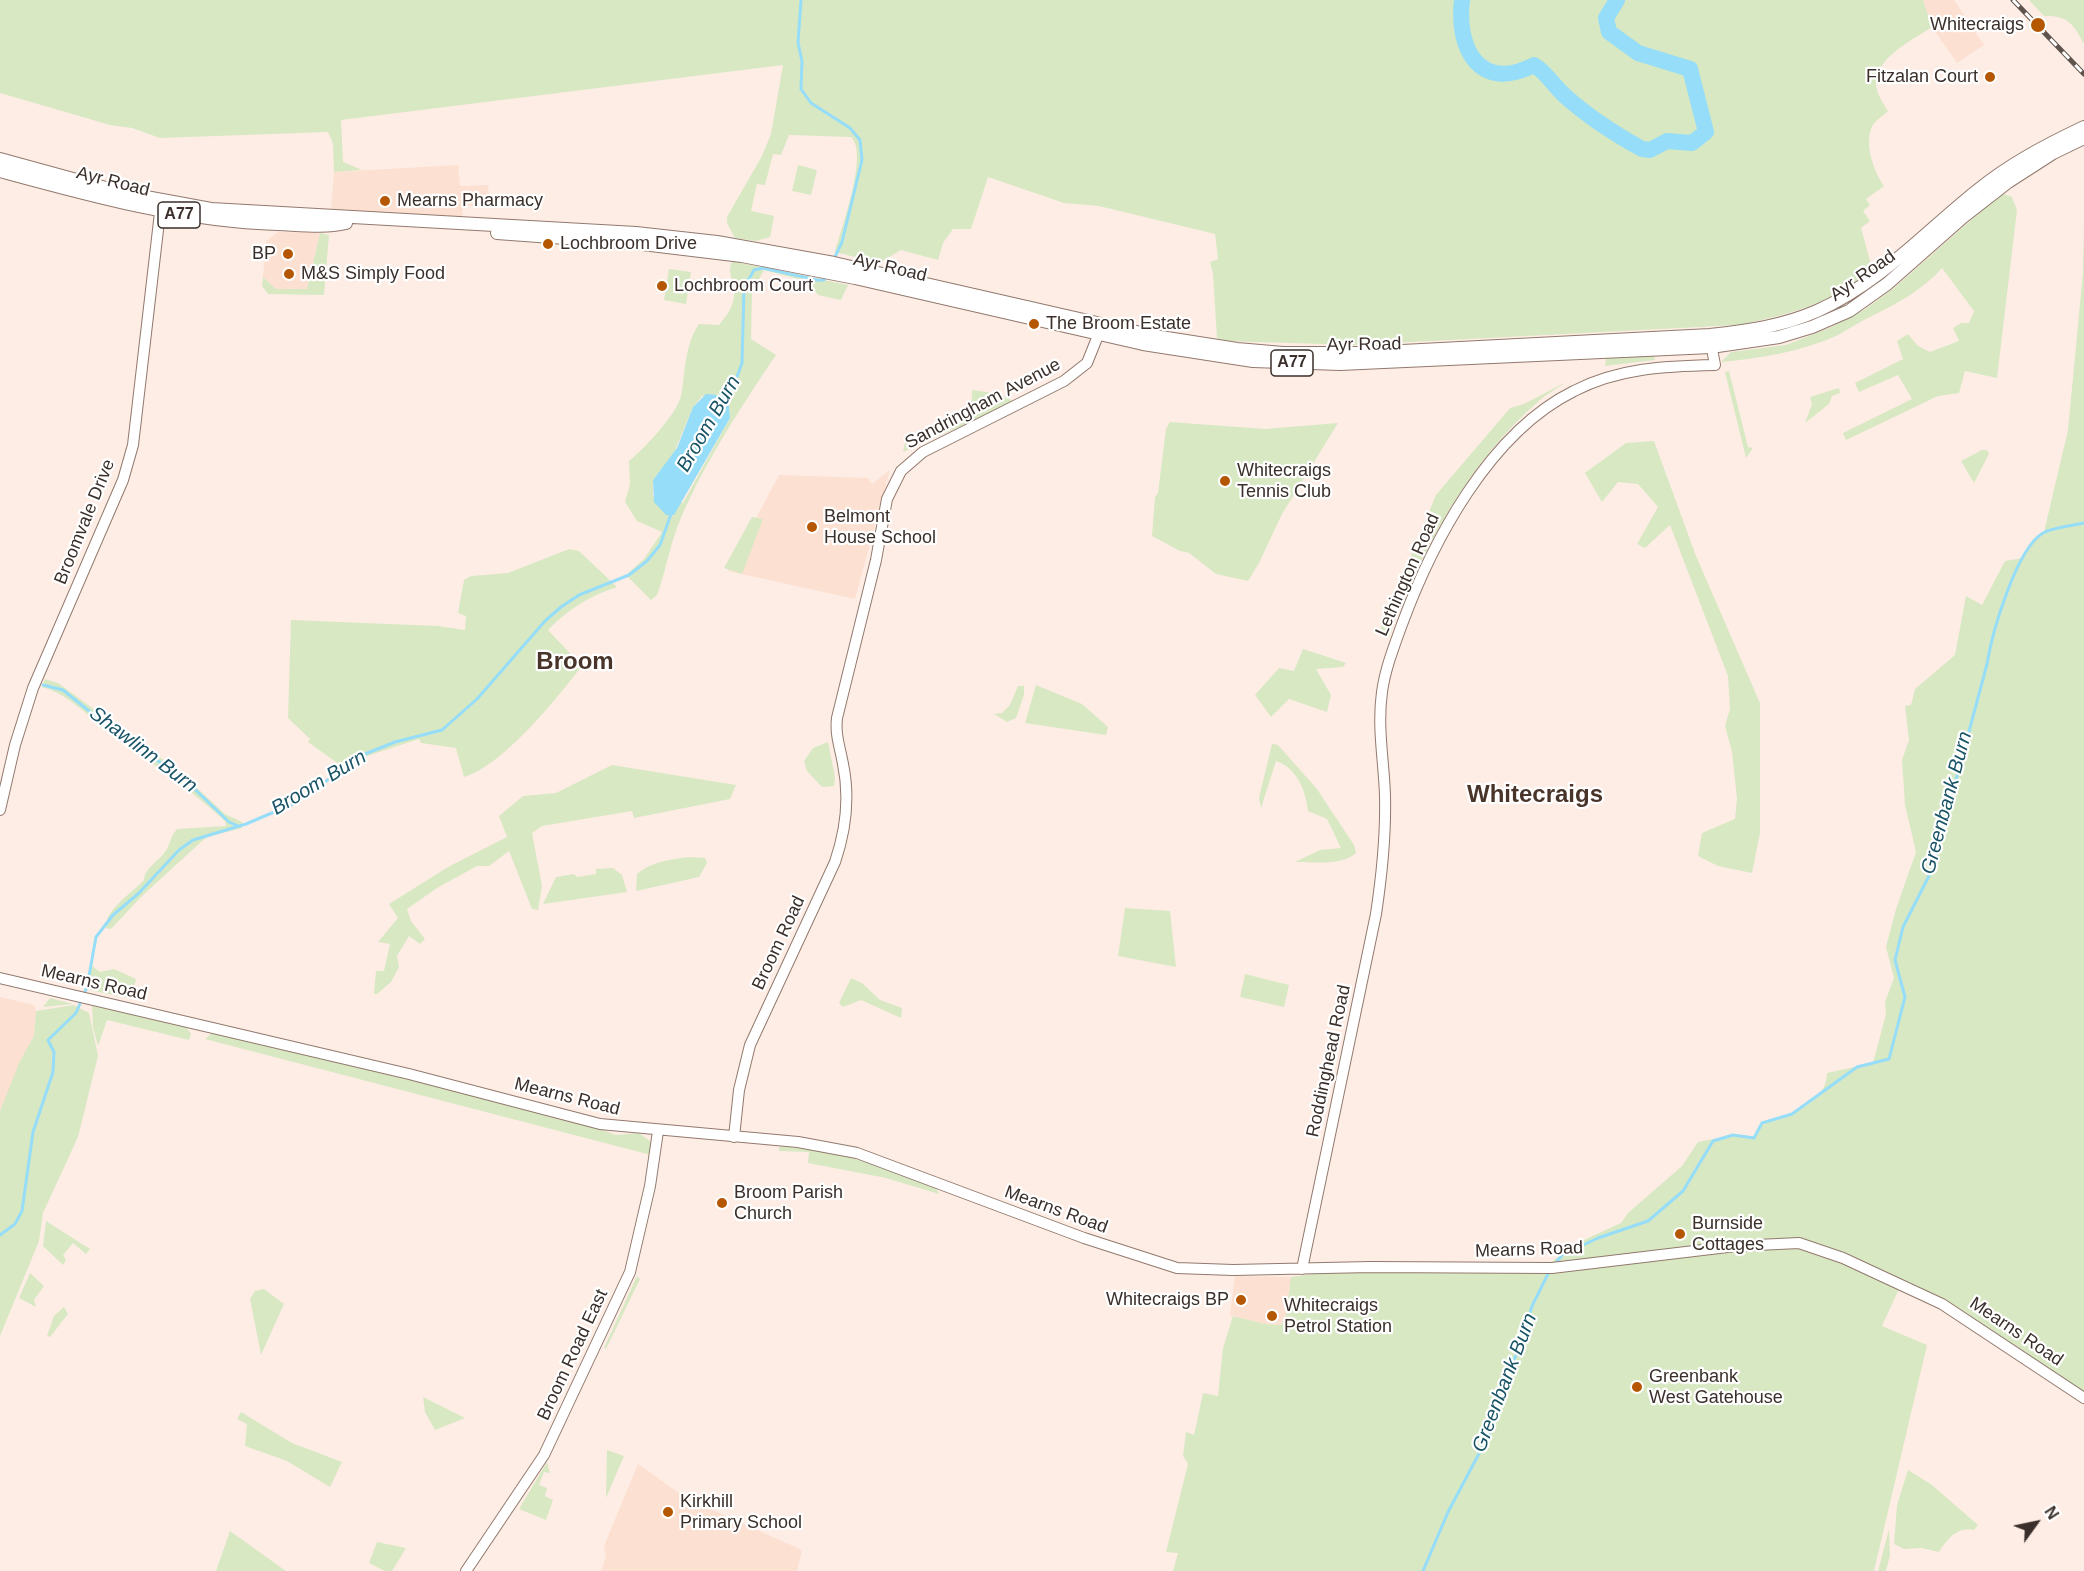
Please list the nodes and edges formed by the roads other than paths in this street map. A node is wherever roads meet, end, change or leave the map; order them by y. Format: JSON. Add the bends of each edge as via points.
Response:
{"nodes":[{"id":1,"x":2084,"y":127,"type":"edge"},
{"id":2,"x":2084,"y":138,"type":"edge"},
{"id":3,"x":0,"y":159,"type":"edge"},
{"id":4,"x":0,"y":171,"type":"edge"},
{"id":5,"x":160,"y":206,"type":"junction"},
{"id":6,"x":1101,"y":329,"type":"junction"},
{"id":7,"x":1710,"y":341,"type":"junction"},
{"id":8,"x":843,"y":761,"type":"joint"},
{"id":9,"x":0,"y":810,"type":"edge"},
{"id":10,"x":1384,"y":858,"type":"joint"},
{"id":11,"x":0,"y":978,"type":"edge"},
{"id":12,"x":658,"y":1131,"type":"junction"},
{"id":13,"x":734,"y":1137,"type":"junction"},
{"id":14,"x":1302,"y":1269,"type":"junction"},
{"id":15,"x":2084,"y":1398,"type":"edge"},
{"id":16,"x":466,"y":1571,"type":"edge"}],
"edges":[{"from":1,"to":7,"type":"main road","name":"Ayr Road","number":"A77","via":[[2007,167],[1884,271],[1852,293],[1799,319]]},
{"from":2,"to":7,"type":"main road","name":"Ayr Road","number":"A77","via":[[2007,183],[1849,311],[1790,335]]},
{"from":3,"to":5,"type":"main road","name":"Ayr Road","number":"A77"},
{"from":4,"to":5,"type":"main road","name":"Ayr Road","number":"A77"},
{"from":5,"to":6,"type":"main road","name":"Ayr Road","number":"A77","via":[[450,223],[477,231],[733,255],[885,280]]},
{"from":5,"to":9,"type":"street","name":"Broomvale Drive","via":[[133,445],[123,480],[33,688]]},
{"from":6,"to":7,"type":"main road","name":"Ayr Road","number":"A77","via":[[1172,350],[1326,359]]},
{"from":6,"to":8,"type":"street","name":"Sandringham Avenue","via":[[1088,363],[1064,381],[923,452],[897,477],[887,499],[837,718],[835,732]]},
{"from":7,"to":10,"type":"street","name":"Lethington Road","via":[[1715,365],[1669,365],[1630,372],[1594,382],[1558,399],[1530,420],[1500,453],[1449,522],[1410,602],[1384,679],[1378,729],[1385,796]]},
{"from":8,"to":13,"type":"street","name":"Broom Road","via":[[847,801],[839,849],[750,1046],[739,1090]]},
{"from":10,"to":14,"type":"street","name":"Roddinghead Road","via":[[1372,934]]},
{"from":11,"to":12,"type":"street","name":"Mearns Road","via":[[410,1074],[600,1124]]},
{"from":12,"to":13,"type":"street","name":"Mearns Road"},
{"from":12,"to":16,"type":"street","name":"Broom Road East","via":[[630,1272],[544,1455]]},
{"from":13,"to":14,"type":"street","name":"Mearns Road","via":[[856,1153],[1167,1266],[1197,1270]]},
{"from":14,"to":15,"type":"street","name":"Mearns Road","via":[[1567,1267],[1736,1246],[1799,1243],[1843,1258],[1942,1304]]}]}
